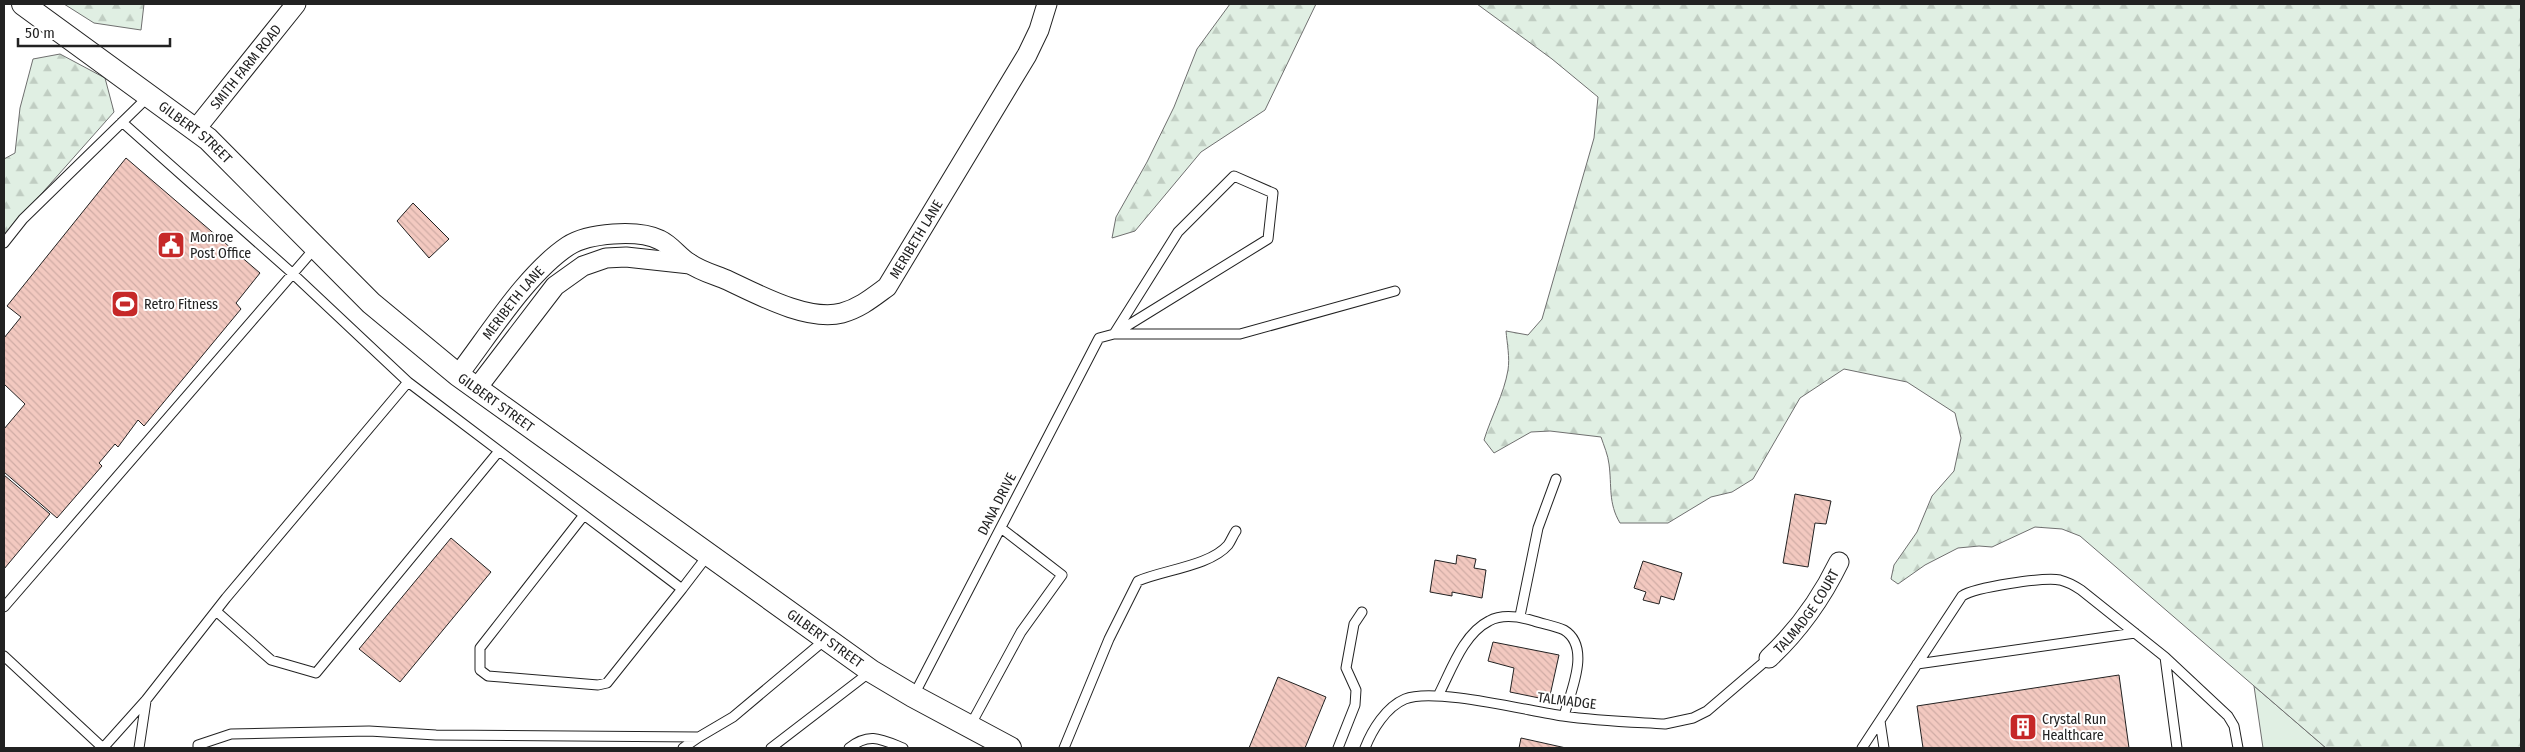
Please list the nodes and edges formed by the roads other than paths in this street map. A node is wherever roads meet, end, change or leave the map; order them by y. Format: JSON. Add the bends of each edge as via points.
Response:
{"nodes":[{"id":1,"x":23,"y":4,"type":"edge"},
{"id":2,"x":296,"y":4,"type":"edge"},
{"id":3,"x":1047,"y":4,"type":"edge"},
{"id":4,"x":150,"y":95,"type":"junction"},
{"id":5,"x":122,"y":122,"type":"junction"},
{"id":6,"x":195,"y":130,"type":"junction"},
{"id":7,"x":4,"y":243,"type":"edge"},
{"id":8,"x":315,"y":247,"type":"junction"},
{"id":9,"x":690,"y":264,"type":"junction"},
{"id":10,"x":292,"y":273,"type":"junction"},
{"id":11,"x":1395,"y":291,"type":"dead end"},
{"id":12,"x":1114,"y":334,"type":"junction"},
{"id":13,"x":458,"y":375,"type":"junction"},
{"id":14,"x":408,"y":382,"type":"junction"},
{"id":15,"x":477,"y":388,"type":"junction"},
{"id":16,"x":500,"y":451,"type":"junction"},
{"id":17,"x":1556,"y":479,"type":"dead end"},
{"id":18,"x":584,"y":515,"type":"junction"},
{"id":19,"x":1000,"y":528,"type":"junction"},
{"id":20,"x":1236,"y":531,"type":"dead end"},
{"id":21,"x":709,"y":553,"type":"junction"},
{"id":22,"x":1839,"y":562,"type":"dead end"},
{"id":23,"x":682,"y":589,"type":"junction"},
{"id":24,"x":4,"y":606,"type":"edge"},
{"id":25,"x":216,"y":611,"type":"junction"},
{"id":26,"x":1362,"y":612,"type":"dead end"},
{"id":27,"x":1520,"y":616,"type":"junction"},
{"id":28,"x":2135,"y":633,"type":"junction"},
{"id":29,"x":826,"y":638,"type":"junction"},
{"id":30,"x":4,"y":656,"type":"edge"},
{"id":31,"x":2165,"y":657,"type":"junction"},
{"id":32,"x":1769,"y":658,"type":"joint"},
{"id":33,"x":1917,"y":664,"type":"junction"},
{"id":34,"x":871,"y":671,"type":"junction"},
{"id":35,"x":913,"y":696,"type":"junction"},
{"id":36,"x":1438,"y":696,"type":"junction"},
{"id":37,"x":146,"y":700,"type":"junction"},
{"id":38,"x":1564,"y":716,"type":"junction"},
{"id":39,"x":1880,"y":721,"type":"junction"},
{"id":40,"x":970,"y":726,"type":"junction"},
{"id":41,"x":699,"y":737,"type":"junction"},
{"id":42,"x":103,"y":748,"type":"edge"},
{"id":43,"x":139,"y":748,"type":"edge"},
{"id":44,"x":198,"y":748,"type":"edge"},
{"id":45,"x":683,"y":748,"type":"edge"},
{"id":46,"x":772,"y":748,"type":"edge"},
{"id":47,"x":849,"y":748,"type":"edge"},
{"id":48,"x":902,"y":748,"type":"edge"},
{"id":49,"x":1010,"y":748,"type":"edge"},
{"id":50,"x":1064,"y":748,"type":"edge"},
{"id":51,"x":1338,"y":748,"type":"edge"},
{"id":52,"x":1365,"y":748,"type":"edge"},
{"id":53,"x":1862,"y":748,"type":"edge"},
{"id":54,"x":1884,"y":748,"type":"edge"},
{"id":55,"x":2177,"y":748,"type":"edge"},
{"id":56,"x":2238,"y":748,"type":"edge"}],
"edges":[{"from":1,"to":4,"type":"street","name":"GILBERT STREET"},
{"from":2,"to":6,"type":"street","name":"SMITH FARM ROAD"},
{"from":3,"to":9,"type":"street","name":"MERIBETH LANE","via":[[1027,56],[887,287],[863,306],[840,314],[817,314],[781,304]]},
{"from":4,"to":5,"type":"lane"},
{"from":4,"to":6,"type":"street","name":"GILBERT STREET"},
{"from":5,"to":7,"type":"lane","via":[[23,219]]},
{"from":5,"to":10,"type":"lane"},
{"from":6,"to":8,"type":"street","name":"GILBERT STREET","via":[[208,139]]},
{"from":8,"to":10,"type":"lane"},
{"from":8,"to":13,"type":"street","name":"GILBERT STREET","via":[[371,302]]},
{"from":9,"to":13,"type":"street","name":"MERIBETH LANE","via":[[660,240],[642,236],[591,236],[570,245],[551,259],[530,282]]},
{"from":9,"to":15,"type":"street","name":"MERIBETH LANE","via":[[626,257],[606,258],[583,266],[555,286]]},
{"from":10,"to":14,"type":"lane"},
{"from":10,"to":24,"type":"lane"},
{"from":11,"to":12,"type":"lane","via":[[1240,334]]},
{"from":12,"to":12,"type":"lane","name":"DANA DRIVE","via":[[1178,232],[1234,176],[1272,193],[1268,239]]},
{"from":12,"to":19,"type":"lane","name":"DANA DRIVE","via":[[1099,338]]},
{"from":13,"to":15,"type":"street","name":"GILBERT STREET"},
{"from":14,"to":16,"type":"lane"},
{"from":14,"to":25,"type":"lane"},
{"from":15,"to":21,"type":"street","name":"GILBERT STREET"},
{"from":16,"to":18,"type":"lane"},
{"from":16,"to":25,"type":"lane","via":[[316,673],[271,660]]},
{"from":17,"to":27,"type":"lane","via":[[1538,528]]},
{"from":18,"to":23,"type":"lane"},
{"from":18,"to":23,"type":"lane","via":[[480,648],[480,670],[488,676],[598,685],[607,683]]},
{"from":19,"to":35,"type":"lane","name":"DANA DRIVE"},
{"from":19,"to":40,"type":"lane","via":[[1062,575],[1021,632]]},
{"from":20,"to":50,"type":"lane","via":[[1228,545],[1211,558],[1138,581],[1109,639]]},
{"from":21,"to":23,"type":"lane"},
{"from":21,"to":29,"type":"street","name":"GILBERT STREET"},
{"from":22,"to":32,"type":"street","name":"TALMADGE COURT","via":[[1805,620]]},
{"from":25,"to":37,"type":"lane"},
{"from":26,"to":51,"type":"lane","via":[[1354,624],[1346,668],[1356,690],[1355,705]]},
{"from":27,"to":36,"type":"lane","via":[[1490,620],[1470,636]]},
{"from":27,"to":38,"type":"lane","via":[[1564,630],[1573,639],[1578,652],[1577,668]]},
{"from":28,"to":31,"type":"lane"},
{"from":28,"to":33,"type":"lane"},
{"from":28,"to":33,"type":"lane","via":[[2067,582],[2052,580],[1979,589],[1962,596]]},
{"from":29,"to":34,"type":"street","name":"GILBERT STREET"},
{"from":29,"to":41,"type":"lane","via":[[733,717]]},
{"from":30,"to":42,"type":"lane"},
{"from":31,"to":55,"type":"lane"},
{"from":31,"to":56,"type":"lane","via":[[2228,716],[2234,726]]},
{"from":32,"to":38,"type":"lane","name":"TALMADGE","via":[[1713,707],[1693,718],[1665,724]]},
{"from":33,"to":39,"type":"lane"},
{"from":34,"to":35,"type":"street","name":"GILBERT STREET"},
{"from":34,"to":46,"type":"lane"},
{"from":35,"to":40,"type":"street","name":"GILBERT STREET"},
{"from":36,"to":38,"type":"lane","name":"TALMADGE"},
{"from":36,"to":52,"type":"lane","name":"TALMADGE","via":[[1404,699],[1378,723]]},
{"from":37,"to":42,"type":"lane"},
{"from":37,"to":43,"type":"lane"},
{"from":39,"to":53,"type":"lane"},
{"from":39,"to":54,"type":"lane"},
{"from":40,"to":49,"type":"street","name":"GILBERT STREET"},
{"from":41,"to":44,"type":"lane","via":[[436,735],[369,731],[231,734],[198,745]]},
{"from":41,"to":45,"type":"lane"},
{"from":47,"to":48,"type":"lane","via":[[870,737]]}]}
